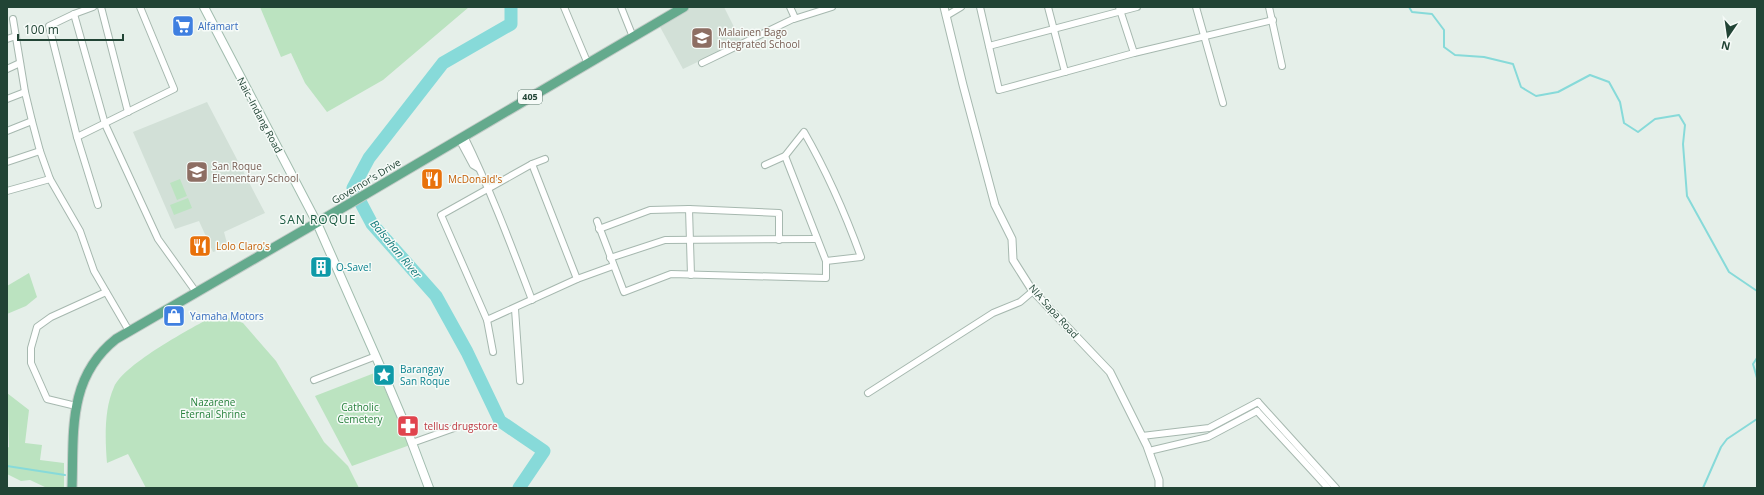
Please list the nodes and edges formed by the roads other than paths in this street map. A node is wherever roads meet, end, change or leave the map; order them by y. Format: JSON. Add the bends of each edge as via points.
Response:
{"nodes":[{"id":1,"x":93,"y":7,"type":"edge"},
{"id":2,"x":101,"y":7,"type":"edge"},
{"id":3,"x":140,"y":7,"type":"edge"},
{"id":4,"x":204,"y":7,"type":"edge"},
{"id":5,"x":564,"y":7,"type":"edge"},
{"id":6,"x":622,"y":7,"type":"edge"},
{"id":7,"x":790,"y":7,"type":"edge"},
{"id":8,"x":832,"y":7,"type":"edge"},
{"id":9,"x":944,"y":7,"type":"edge"},
{"id":10,"x":961,"y":7,"type":"edge"},
{"id":11,"x":980,"y":7,"type":"edge"},
{"id":12,"x":1048,"y":7,"type":"edge"},
{"id":13,"x":1137,"y":7,"type":"edge"},
{"id":14,"x":1196,"y":7,"type":"edge"},
{"id":15,"x":1270,"y":7,"type":"edge"},
{"id":16,"x":678,"y":8,"type":"edge"},
{"id":17,"x":1120,"y":9,"type":"edge"},
{"id":18,"x":74,"y":14,"type":"junction"},
{"id":19,"x":946,"y":16,"type":"junction"},
{"id":20,"x":13,"y":19,"type":"dead end"},
{"id":21,"x":794,"y":19,"type":"junction"},
{"id":22,"x":1272,"y":20,"type":"junction"},
{"id":23,"x":1053,"y":30,"type":"junction"},
{"id":24,"x":1204,"y":35,"type":"junction"},
{"id":25,"x":16,"y":36,"type":"junction"},
{"id":26,"x":633,"y":37,"type":"junction"},
{"id":27,"x":7,"y":39,"type":"edge"},
{"id":28,"x":989,"y":46,"type":"junction"},
{"id":29,"x":1134,"y":54,"type":"junction"},
{"id":30,"x":20,"y":63,"type":"junction"},
{"id":31,"x":702,"y":63,"type":"dead end"},
{"id":32,"x":588,"y":64,"type":"junction"},
{"id":33,"x":1282,"y":66,"type":"dead end"},
{"id":34,"x":7,"y":69,"type":"edge"},
{"id":35,"x":1064,"y":72,"type":"junction"},
{"id":36,"x":25,"y":92,"type":"junction"},
{"id":37,"x":7,"y":99,"type":"edge"},
{"id":38,"x":1223,"y":103,"type":"dead end"},
{"id":39,"x":128,"y":112,"type":"junction"},
{"id":40,"x":32,"y":121,"type":"junction"},
{"id":41,"x":104,"y":124,"type":"junction"},
{"id":42,"x":7,"y":131,"type":"edge"},
{"id":43,"x":77,"y":138,"type":"junction"},
{"id":44,"x":463,"y":142,"type":"junction"},
{"id":45,"x":40,"y":151,"type":"junction"},
{"id":46,"x":785,"y":156,"type":"junction"},
{"id":47,"x":545,"y":158,"type":"dead end"},
{"id":48,"x":7,"y":162,"type":"edge"},
{"id":49,"x":532,"y":164,"type":"junction"},
{"id":50,"x":765,"y":165,"type":"dead end"},
{"id":51,"x":50,"y":179,"type":"junction"},
{"id":52,"x":489,"y":189,"type":"junction"},
{"id":53,"x":7,"y":191,"type":"edge"},
{"id":54,"x":98,"y":205,"type":"dead end"},
{"id":55,"x":689,"y":209,"type":"junction"},
{"id":56,"x":597,"y":221,"type":"dead end"},
{"id":57,"x":317,"y":223,"type":"junction"},
{"id":58,"x":599,"y":228,"type":"junction"},
{"id":59,"x":691,"y":239,"type":"junction"},
{"id":60,"x":817,"y":239,"type":"junction"},
{"id":61,"x":779,"y":240,"type":"junction"},
{"id":62,"x":610,"y":258,"type":"junction"},
{"id":63,"x":826,"y":261,"type":"junction"},
{"id":64,"x":613,"y":266,"type":"junction"},
{"id":65,"x":691,"y":275,"type":"junction"},
{"id":66,"x":577,"y":279,"type":"junction"},
{"id":67,"x":1033,"y":290,"type":"junction"},
{"id":68,"x":106,"y":292,"type":"junction"},
{"id":69,"x":196,"y":292,"type":"junction"},
{"id":70,"x":532,"y":300,"type":"junction"},
{"id":71,"x":515,"y":309,"type":"junction"},
{"id":72,"x":487,"y":320,"type":"junction"},
{"id":73,"x":129,"y":331,"type":"junction"},
{"id":74,"x":493,"y":352,"type":"dead end"},
{"id":75,"x":376,"y":356,"type":"junction"},
{"id":76,"x":314,"y":380,"type":"dead end"},
{"id":77,"x":520,"y":381,"type":"dead end"},
{"id":78,"x":868,"y":393,"type":"dead end"},
{"id":79,"x":1258,"y":402,"type":"junction"},
{"id":80,"x":76,"y":406,"type":"junction"},
{"id":81,"x":1257,"y":411,"type":"junction"},
{"id":82,"x":457,"y":427,"type":"dead end"},
{"id":83,"x":1198,"y":429,"type":"junction"},
{"id":84,"x":1142,"y":436,"type":"junction"},
{"id":85,"x":1201,"y":439,"type":"junction"},
{"id":86,"x":412,"y":443,"type":"junction"},
{"id":87,"x":1149,"y":451,"type":"junction"},
{"id":88,"x":72,"y":488,"type":"edge"},
{"id":89,"x":429,"y":488,"type":"edge"},
{"id":90,"x":1159,"y":488,"type":"edge"},
{"id":91,"x":1328,"y":488,"type":"edge"},
{"id":92,"x":1336,"y":488,"type":"edge"}],
"edges":[{"from":1,"to":18,"type":"street"},
{"from":2,"to":39,"type":"street"},
{"from":3,"to":39,"type":"street","via":[[174,89]]},
{"from":4,"to":57,"type":"main road","name":"Naic–Indang Road"},
{"from":5,"to":32,"type":"street"},
{"from":6,"to":26,"type":"street"},
{"from":7,"to":21,"type":"street"},
{"from":8,"to":21,"type":"street"},
{"from":9,"to":19,"type":"street","name":"NIA Sapa Road"},
{"from":10,"to":19,"type":"street"},
{"from":11,"to":28,"type":"street"},
{"from":12,"to":23,"type":"street"},
{"from":13,"to":17,"type":"street"},
{"from":14,"to":24,"type":"street"},
{"from":15,"to":22,"type":"street"},
{"from":16,"to":26,"type":"main road","name":"Governor's Drive","number":"405"},
{"from":17,"to":23,"type":"street"},
{"from":17,"to":29,"type":"street"},
{"from":18,"to":41,"type":"street"},
{"from":18,"to":43,"type":"street","via":[[49,26]]},
{"from":19,"to":67,"type":"street","name":"NIA Sapa Road","via":[[995,205],[1012,239],[1013,260]]},
{"from":20,"to":25,"type":"street"},
{"from":21,"to":31,"type":"street"},
{"from":22,"to":24,"type":"street"},
{"from":22,"to":33,"type":"street"},
{"from":23,"to":28,"type":"street"},
{"from":23,"to":35,"type":"street"},
{"from":24,"to":29,"type":"street"},
{"from":24,"to":38,"type":"street"},
{"from":25,"to":27,"type":"street"},
{"from":25,"to":30,"type":"street"},
{"from":26,"to":32,"type":"main road","name":"Governor's Drive","number":"405"},
{"from":28,"to":35,"type":"street","via":[[999,90]]},
{"from":29,"to":35,"type":"street"},
{"from":30,"to":34,"type":"street"},
{"from":30,"to":36,"type":"street"},
{"from":32,"to":44,"type":"main road","name":"Governor's Drive","number":"405"},
{"from":36,"to":37,"type":"street"},
{"from":36,"to":40,"type":"street"},
{"from":39,"to":41,"type":"street"},
{"from":40,"to":42,"type":"street"},
{"from":40,"to":45,"type":"street"},
{"from":41,"to":43,"type":"street"},
{"from":41,"to":69,"type":"street","via":[[158,239]]},
{"from":43,"to":54,"type":"street"},
{"from":44,"to":52,"type":"street","via":[[477,163]]},
{"from":44,"to":57,"type":"main road","name":"Governor's Drive","number":"405"},
{"from":45,"to":48,"type":"street"},
{"from":45,"to":51,"type":"street"},
{"from":46,"to":50,"type":"street"},
{"from":46,"to":60,"type":"street"},
{"from":46,"to":63,"type":"street","via":[[804,132],[826,170],[861,257]]},
{"from":47,"to":49,"type":"street"},
{"from":49,"to":52,"type":"street"},
{"from":49,"to":66,"type":"street"},
{"from":51,"to":53,"type":"street"},
{"from":51,"to":68,"type":"street","via":[[80,231],[94,271]]},
{"from":52,"to":70,"type":"street"},
{"from":52,"to":72,"type":"street","via":[[441,215]]},
{"from":55,"to":58,"type":"street","via":[[650,210]]},
{"from":55,"to":59,"type":"street"},
{"from":55,"to":61,"type":"street","via":[[779,213]]},
{"from":56,"to":58,"type":"street"},
{"from":57,"to":69,"type":"main road","name":"Governor's Drive"},
{"from":57,"to":75,"type":"main road","name":"Naic–Indang Road"},
{"from":58,"to":62,"type":"street"},
{"from":59,"to":61,"type":"street"},
{"from":59,"to":62,"type":"street","via":[[665,240]]},
{"from":59,"to":65,"type":"street"},
{"from":60,"to":61,"type":"street"},
{"from":60,"to":63,"type":"street"},
{"from":62,"to":64,"type":"street"},
{"from":63,"to":65,"type":"street","via":[[826,278]]},
{"from":64,"to":65,"type":"street","via":[[624,292],[671,274]]},
{"from":64,"to":66,"type":"street"},
{"from":66,"to":70,"type":"street"},
{"from":67,"to":78,"type":"street","via":[[1020,302],[993,313]]},
{"from":67,"to":84,"type":"street","name":"NIA Sapa Road","via":[[1110,372]]},
{"from":68,"to":73,"type":"street"},
{"from":68,"to":80,"type":"street","via":[[51,317],[37,327],[34,336],[31,363],[47,399]]},
{"from":69,"to":73,"type":"main road","name":"Governor's Drive"},
{"from":70,"to":71,"type":"street"},
{"from":71,"to":72,"type":"street"},
{"from":71,"to":77,"type":"street"},
{"from":72,"to":74,"type":"street"},
{"from":73,"to":80,"type":"main road","name":"Governor's Drive","via":[[110,344],[94,362],[82,384]]},
{"from":75,"to":76,"type":"street"},
{"from":75,"to":86,"type":"main road","name":"Naic–Indang Road"},
{"from":79,"to":81,"type":"street"},
{"from":79,"to":83,"type":"street","via":[[1209,428]]},
{"from":79,"to":92,"type":"street"},
{"from":80,"to":88,"type":"main road","name":"Governor's Drive"},
{"from":81,"to":85,"type":"street"},
{"from":81,"to":91,"type":"street"},
{"from":82,"to":86,"type":"street"},
{"from":83,"to":84,"type":"street"},
{"from":83,"to":85,"type":"street"},
{"from":84,"to":87,"type":"street","name":"NIA Sapa Road"},
{"from":85,"to":87,"type":"street"},
{"from":86,"to":89,"type":"main road","name":"Naic–Indang Road"},
{"from":87,"to":90,"type":"street","name":"NIA Sapa Road","via":[[1159,480]]}]}
